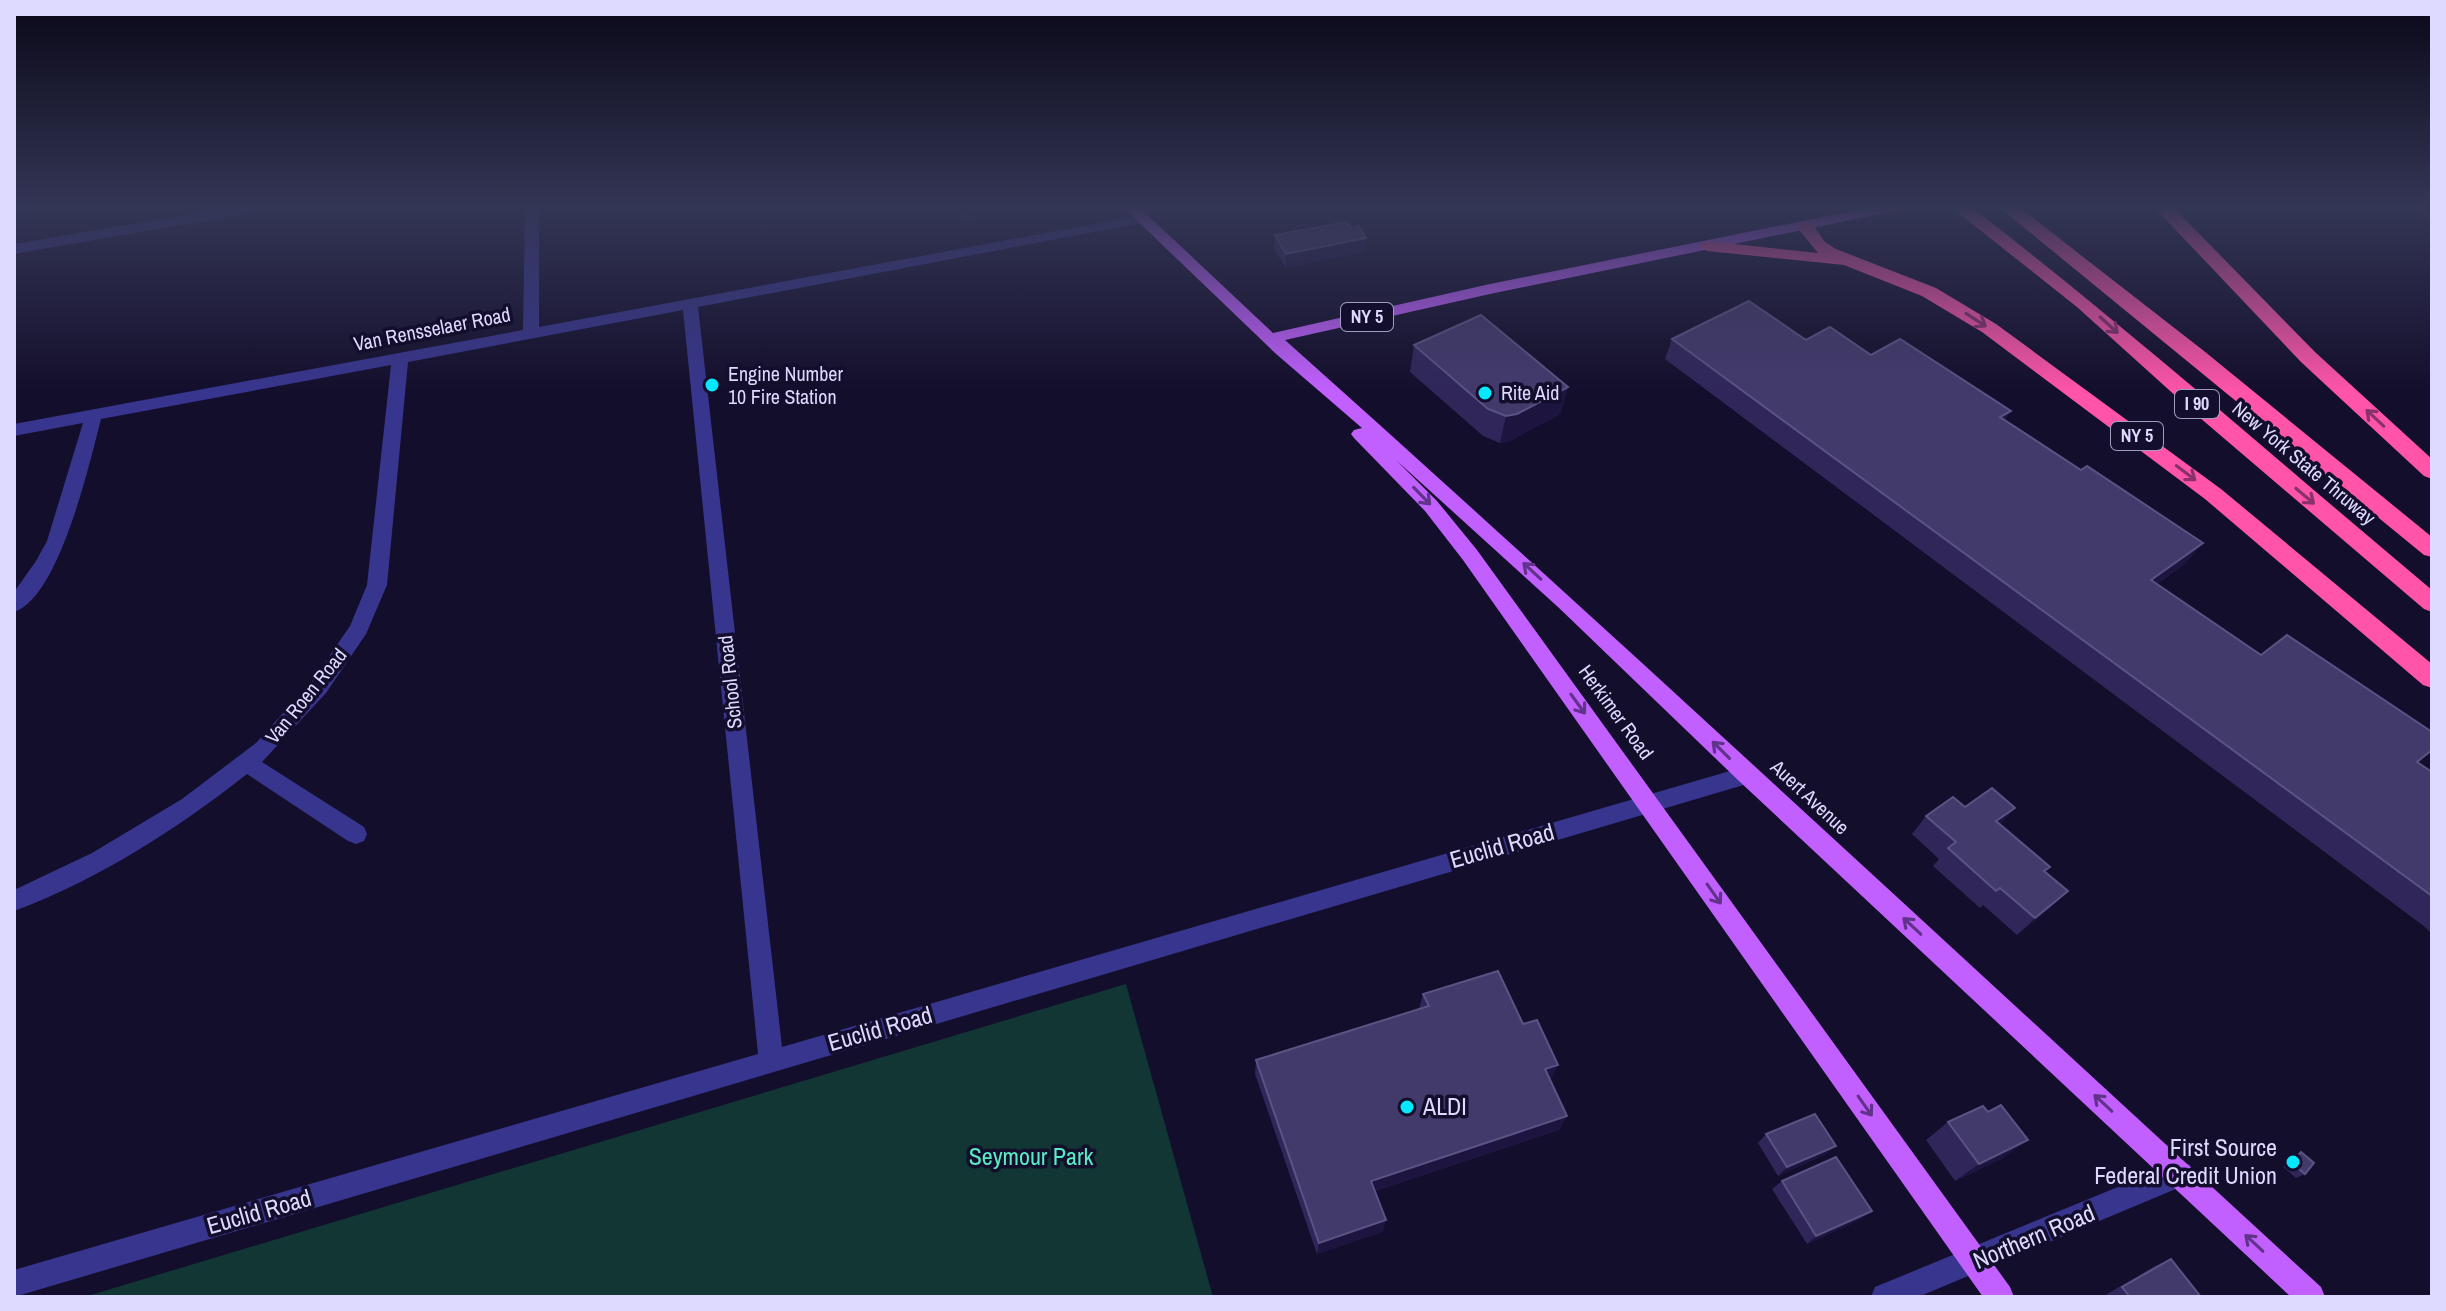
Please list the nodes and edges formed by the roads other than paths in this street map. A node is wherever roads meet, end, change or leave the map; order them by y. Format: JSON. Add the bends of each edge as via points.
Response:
{"nodes":[{"id":1,"x":532,"y":268,"type":"edge"},
{"id":2,"x":863,"y":268,"type":"edge"},
{"id":3,"x":1196,"y":268,"type":"edge"},
{"id":4,"x":1595,"y":268,"type":"edge"},
{"id":5,"x":1864,"y":268,"type":"edge"},
{"id":6,"x":2039,"y":268,"type":"edge"},
{"id":7,"x":2086,"y":268,"type":"edge"},
{"id":8,"x":2099,"y":268,"type":"edge"},
{"id":9,"x":2222,"y":268,"type":"edge"},
{"id":10,"x":690,"y":303,"type":"junction"},
{"id":11,"x":531,"y":333,"type":"junction"},
{"id":12,"x":1272,"y":338,"type":"junction"},
{"id":13,"x":2197,"y":356,"type":"junction"},
{"id":14,"x":400,"y":358,"type":"junction"},
{"id":15,"x":94,"y":415,"type":"junction"},
{"id":16,"x":14,"y":430,"type":"edge"},
{"id":17,"x":2432,"y":471,"type":"edge"},
{"id":18,"x":2432,"y":549,"type":"edge"},
{"id":19,"x":2432,"y":603,"type":"edge"},
{"id":20,"x":14,"y":605,"type":"edge"},
{"id":21,"x":2432,"y":678,"type":"edge"},
{"id":22,"x":247,"y":763,"type":"junction"},
{"id":23,"x":1747,"y":775,"type":"junction"},
{"id":24,"x":1650,"y":803,"type":"junction"},
{"id":25,"x":356,"y":834,"type":"dead end"},
{"id":26,"x":14,"y":901,"type":"edge"},
{"id":27,"x":771,"y":1060,"type":"junction"},
{"id":28,"x":2181,"y":1174,"type":"junction"},
{"id":29,"x":1976,"y":1262,"type":"junction"},
{"id":30,"x":14,"y":1284,"type":"edge"},
{"id":31,"x":1885,"y":1297,"type":"edge"},
{"id":32,"x":2000,"y":1297,"type":"edge"},
{"id":33,"x":2311,"y":1297,"type":"edge"}],
"edges":[{"from":1,"to":11,"type":"street"},
{"from":2,"to":10,"type":"street","name":"Van Rensselaer Road"},
{"from":3,"to":12,"type":"main road","name":"Herkimer Road"},
{"from":4,"to":12,"type":"main road","number":"NY 5"},
{"from":5,"to":21,"type":"highway","number":"NY 5","one_way":true,"via":[[1929,292],[1989,328],[2213,494]]},
{"from":6,"to":19,"type":"highway","name":"New York State Thruway","number":"I 90","one_way":true},
{"from":7,"to":13,"type":"highway","name":"New York State Thruway","number":"I 90"},
{"from":8,"to":13,"type":"highway"},
{"from":17,"to":9,"type":"highway","one_way":true,"via":[[2308,357]]},
{"from":10,"to":11,"type":"street","name":"Van Rensselaer Road"},
{"from":10,"to":27,"type":"street","name":"School Road"},
{"from":11,"to":14,"type":"street","name":"Van Rensselaer Road"},
{"from":23,"to":12,"type":"main road","name":"Auert Avenue","one_way":true,"via":[[1498,540]]},
{"from":12,"to":24,"type":"main road","name":"Herkimer Road","one_way":true,"via":[[1431,506]]},
{"from":13,"to":18,"type":"highway","name":"New York State Thruway","number":"I 90"},
{"from":14,"to":15,"type":"street","name":"Van Rensselaer Road"},
{"from":14,"to":22,"type":"street","name":"Van Roen Road","via":[[377,585],[359,629],[319,687]]},
{"from":15,"to":16,"type":"street","name":"Van Rensselaer Road"},
{"from":15,"to":20,"type":"street","via":[[55,541],[32,587]]},
{"from":22,"to":25,"type":"street"},
{"from":22,"to":26,"type":"street","name":"Van Roen Road","via":[[190,806],[100,860]]},
{"from":23,"to":24,"type":"street","name":"Euclid Road"},
{"from":28,"to":23,"type":"main road","name":"Auert Avenue","one_way":true},
{"from":24,"to":27,"type":"street","name":"Euclid Road"},
{"from":24,"to":29,"type":"main road","name":"Herkimer Road","one_way":true},
{"from":27,"to":30,"type":"street","name":"Euclid Road"},
{"from":28,"to":29,"type":"street","name":"Northern Road"},
{"from":33,"to":28,"type":"main road","name":"Auert Avenue","one_way":true},
{"from":29,"to":31,"type":"street","name":"Northern Road"},
{"from":29,"to":32,"type":"main road","name":"Herkimer Road"}]}
